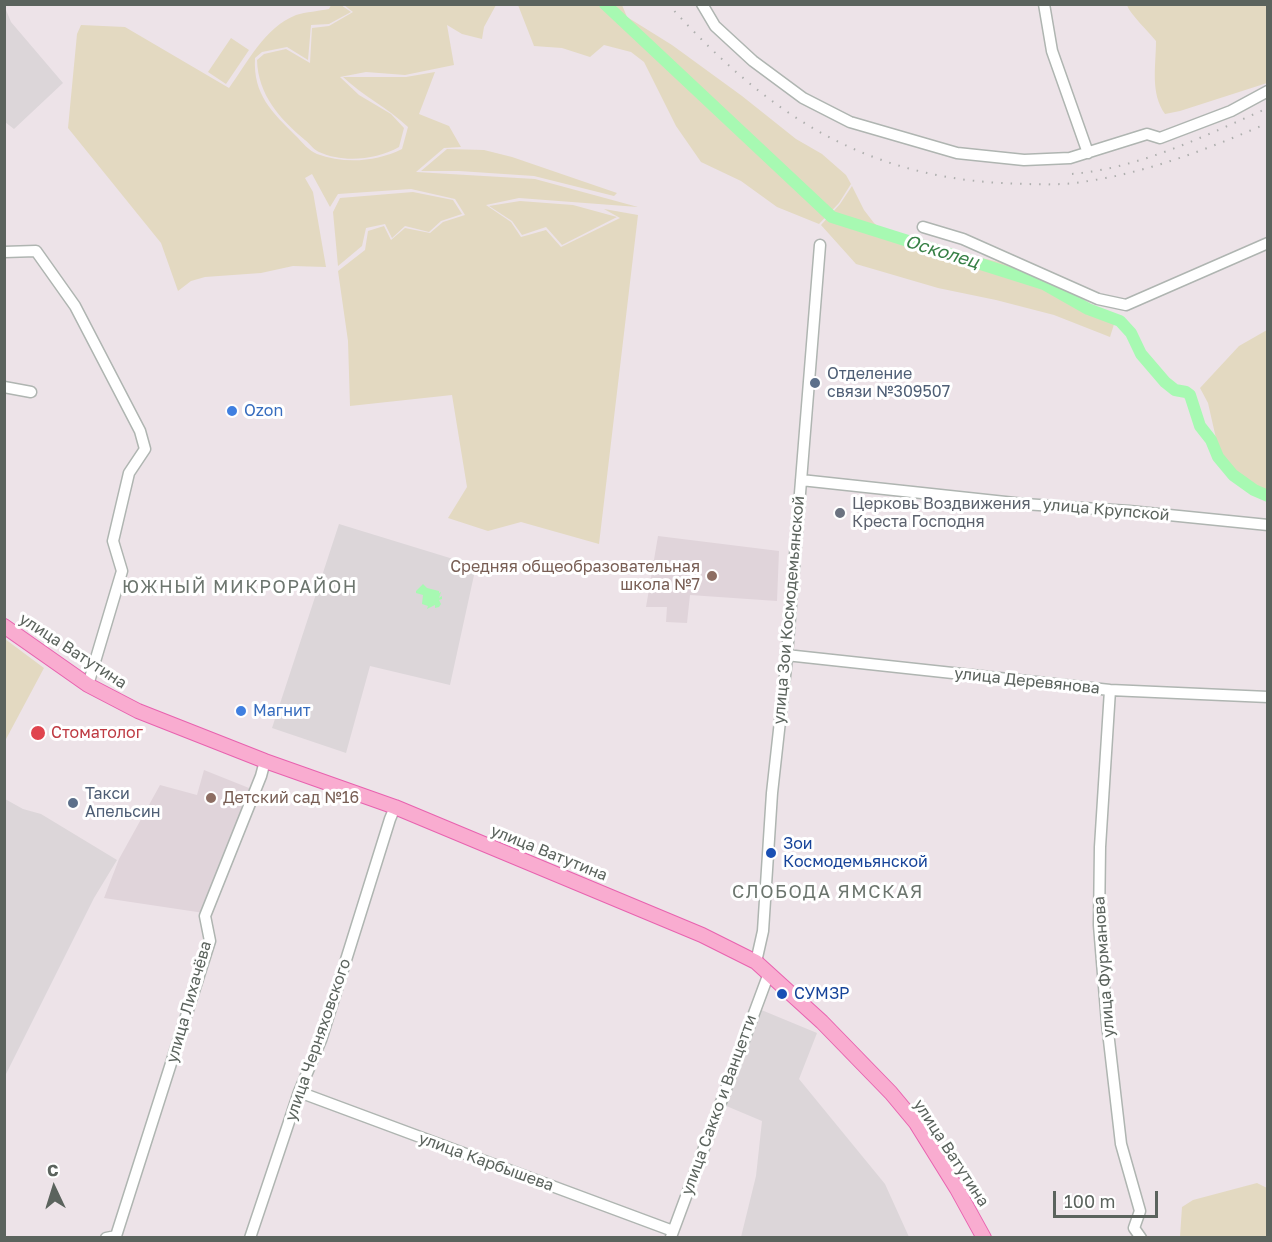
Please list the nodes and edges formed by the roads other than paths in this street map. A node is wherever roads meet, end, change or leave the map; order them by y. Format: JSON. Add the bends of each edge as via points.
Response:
{"nodes":[{"id":1,"x":702,"y":4,"type":"edge"},
{"id":2,"x":1044,"y":4,"type":"edge"},
{"id":3,"x":1268,"y":91,"type":"edge"},
{"id":4,"x":1088,"y":153,"type":"junction"},
{"id":5,"x":923,"y":227,"type":"dead end"},
{"id":6,"x":1268,"y":243,"type":"edge"},
{"id":7,"x":820,"y":245,"type":"dead end"},
{"id":8,"x":4,"y":252,"type":"edge"},
{"id":9,"x":4,"y":387,"type":"edge"},
{"id":10,"x":31,"y":392,"type":"dead end"},
{"id":11,"x":801,"y":480,"type":"junction"},
{"id":12,"x":1268,"y":525,"type":"edge"},
{"id":13,"x":4,"y":626,"type":"edge"},
{"id":14,"x":786,"y":655,"type":"junction"},
{"id":15,"x":88,"y":685,"type":"junction"},
{"id":16,"x":1110,"y":690,"type":"junction"},
{"id":17,"x":1268,"y":698,"type":"edge"},
{"id":18,"x":265,"y":761,"type":"junction"},
{"id":19,"x":395,"y":807,"type":"junction"},
{"id":20,"x":756,"y":962,"type":"junction"},
{"id":21,"x":769,"y":973,"type":"junction"},
{"id":22,"x":299,"y":1092,"type":"junction"},
{"id":23,"x":672,"y":1234,"type":"edge"},
{"id":24,"x":112,"y":1237,"type":"edge"},
{"id":25,"x":250,"y":1238,"type":"edge"},
{"id":26,"x":984,"y":1238,"type":"edge"},
{"id":27,"x":1141,"y":1238,"type":"edge"}],
"edges":[{"from":1,"to":4,"type":"street","via":[[715,26],[753,61],[803,98],[850,122],[957,153],[1024,160],[1042,155],[1070,158]]},
{"from":2,"to":4,"type":"street","via":[[1052,51]]},
{"from":3,"to":4,"type":"street","via":[[1231,111],[1160,138],[1147,134]]},
{"from":5,"to":6,"type":"street","via":[[963,239],[1098,299],[1126,305]]},
{"from":7,"to":11,"type":"street","name":"улица Зои Космодемьянской"},
{"from":8,"to":15,"type":"street","via":[[36,251],[75,306],[140,431],[145,449],[129,472],[113,541],[122,571]]},
{"from":9,"to":10,"type":"street"},
{"from":11,"to":12,"type":"street","name":"улица Крупской"},
{"from":11,"to":14,"type":"street","name":"улица Зои Космодемьянской"},
{"from":13,"to":15,"type":"main road","name":"улица Ватутина"},
{"from":14,"to":16,"type":"street","name":"улица Деревянова"},
{"from":14,"to":20,"type":"street","name":"улица Зои Космодемьянской","via":[[763,931]]},
{"from":15,"to":18,"type":"main road","name":"улица Ватутина","via":[[138,711]]},
{"from":16,"to":17,"type":"street","name":"улица Деревянова"},
{"from":16,"to":27,"type":"street","name":"улица Фурманова","via":[[1099,926],[1121,1144],[1140,1211],[1134,1228]]},
{"from":18,"to":19,"type":"main road","name":"улица Ватутина"},
{"from":18,"to":24,"type":"street","name":"улица Лихачёва","via":[[205,916],[210,941]]},
{"from":19,"to":20,"type":"main road","name":"улица Ватутина","via":[[702,935]]},
{"from":19,"to":22,"type":"street","name":"улица Черняховского","via":[[321,1040]]},
{"from":20,"to":21,"type":"main road","name":"улица Ватутина"},
{"from":21,"to":23,"type":"street","name":"улица Сакко и Ванцетти"},
{"from":21,"to":26,"type":"main road","name":"улица Ватутина","via":[[891,1093],[922,1132]]},
{"from":22,"to":23,"type":"street","name":"улица Карбышева"},
{"from":22,"to":25,"type":"street","name":"улица Черняховского"}]}
